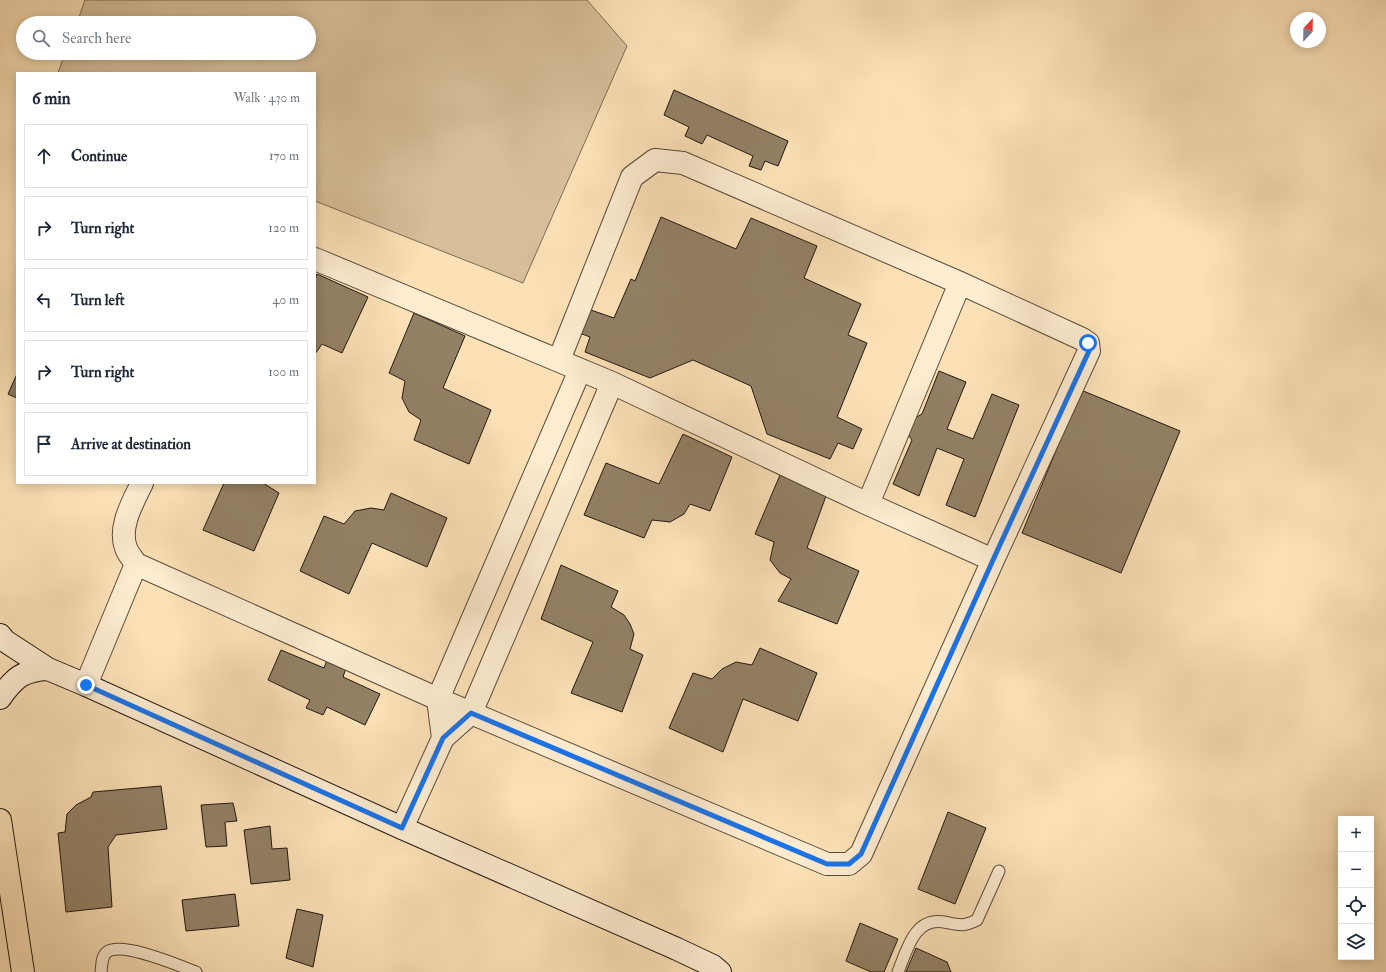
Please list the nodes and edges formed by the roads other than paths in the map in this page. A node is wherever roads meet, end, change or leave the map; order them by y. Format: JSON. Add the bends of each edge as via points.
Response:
{"nodes":[{"id":1,"x":316,"y":259,"type":"edge"},
{"id":2,"x":960,"y":283,"type":"junction"},
{"id":3,"x":559,"y":360,"type":"junction"},
{"id":4,"x":580,"y":370,"type":"junction"},
{"id":5,"x":612,"y":382,"type":"junction"},
{"id":6,"x":142,"y":484,"type":"edge"},
{"id":7,"x":868,"y":504,"type":"junction"},
{"id":8,"x":993,"y":560,"type":"junction"},
{"id":9,"x":136,"y":564,"type":"junction"},
{"id":10,"x":0,"y":636,"type":"edge"},
{"id":11,"x":48,"y":670,"type":"junction"},
{"id":12,"x":86,"y":685,"type":"junction"},
{"id":13,"x":0,"y":698,"type":"edge"},
{"id":14,"x":438,"y":699,"type":"junction"},
{"id":15,"x":471,"y":713,"type":"junction"},
{"id":16,"x":443,"y":738,"type":"junction"},
{"id":17,"x":0,"y":820,"type":"edge"},
{"id":18,"x":402,"y":828,"type":"junction"},
{"id":19,"x":999,"y":871,"type":"dead end"},
{"id":20,"x":23,"y":972,"type":"edge"},
{"id":21,"x":101,"y":972,"type":"edge"},
{"id":22,"x":196,"y":972,"type":"edge"},
{"id":23,"x":720,"y":972,"type":"edge"},
{"id":24,"x":898,"y":972,"type":"edge"}],
"edges":[{"from":1,"to":3,"type":"street"},
{"from":2,"to":3,"type":"street","via":[[683,163],[655,160],[632,177]]},
{"from":2,"to":7,"type":"street"},
{"from":2,"to":8,"type":"street","via":[[1082,339],[1088,343],[1089,351]]},
{"from":3,"to":4,"type":"street"},
{"from":4,"to":5,"type":"street"},
{"from":4,"to":14,"type":"street"},
{"from":5,"to":7,"type":"street"},
{"from":5,"to":15,"type":"street"},
{"from":6,"to":9,"type":"street","via":[[126,520],[124,536],[126,548]]},
{"from":7,"to":8,"type":"street"},
{"from":8,"to":15,"type":"street","via":[[861,854],[849,864],[827,864]]},
{"from":9,"to":12,"type":"street"},
{"from":9,"to":14,"type":"street"},
{"from":10,"to":11,"type":"street"},
{"from":11,"to":12,"type":"street"},
{"from":11,"to":13,"type":"street","via":[[33,670],[19,676]]},
{"from":12,"to":18,"type":"street"},
{"from":14,"to":15,"type":"street"},
{"from":14,"to":16,"type":"street"},
{"from":15,"to":16,"type":"street"},
{"from":16,"to":18,"type":"street"},
{"from":17,"to":20,"type":"highway"},
{"from":18,"to":23,"type":"street","via":[[677,949]]},
{"from":19,"to":24,"type":"lane","via":[[977,920],[964,926],[935,920],[923,926],[912,937]]},
{"from":21,"to":22,"type":"lane","via":[[103,957],[108,951],[117,949],[151,956]]}]}
